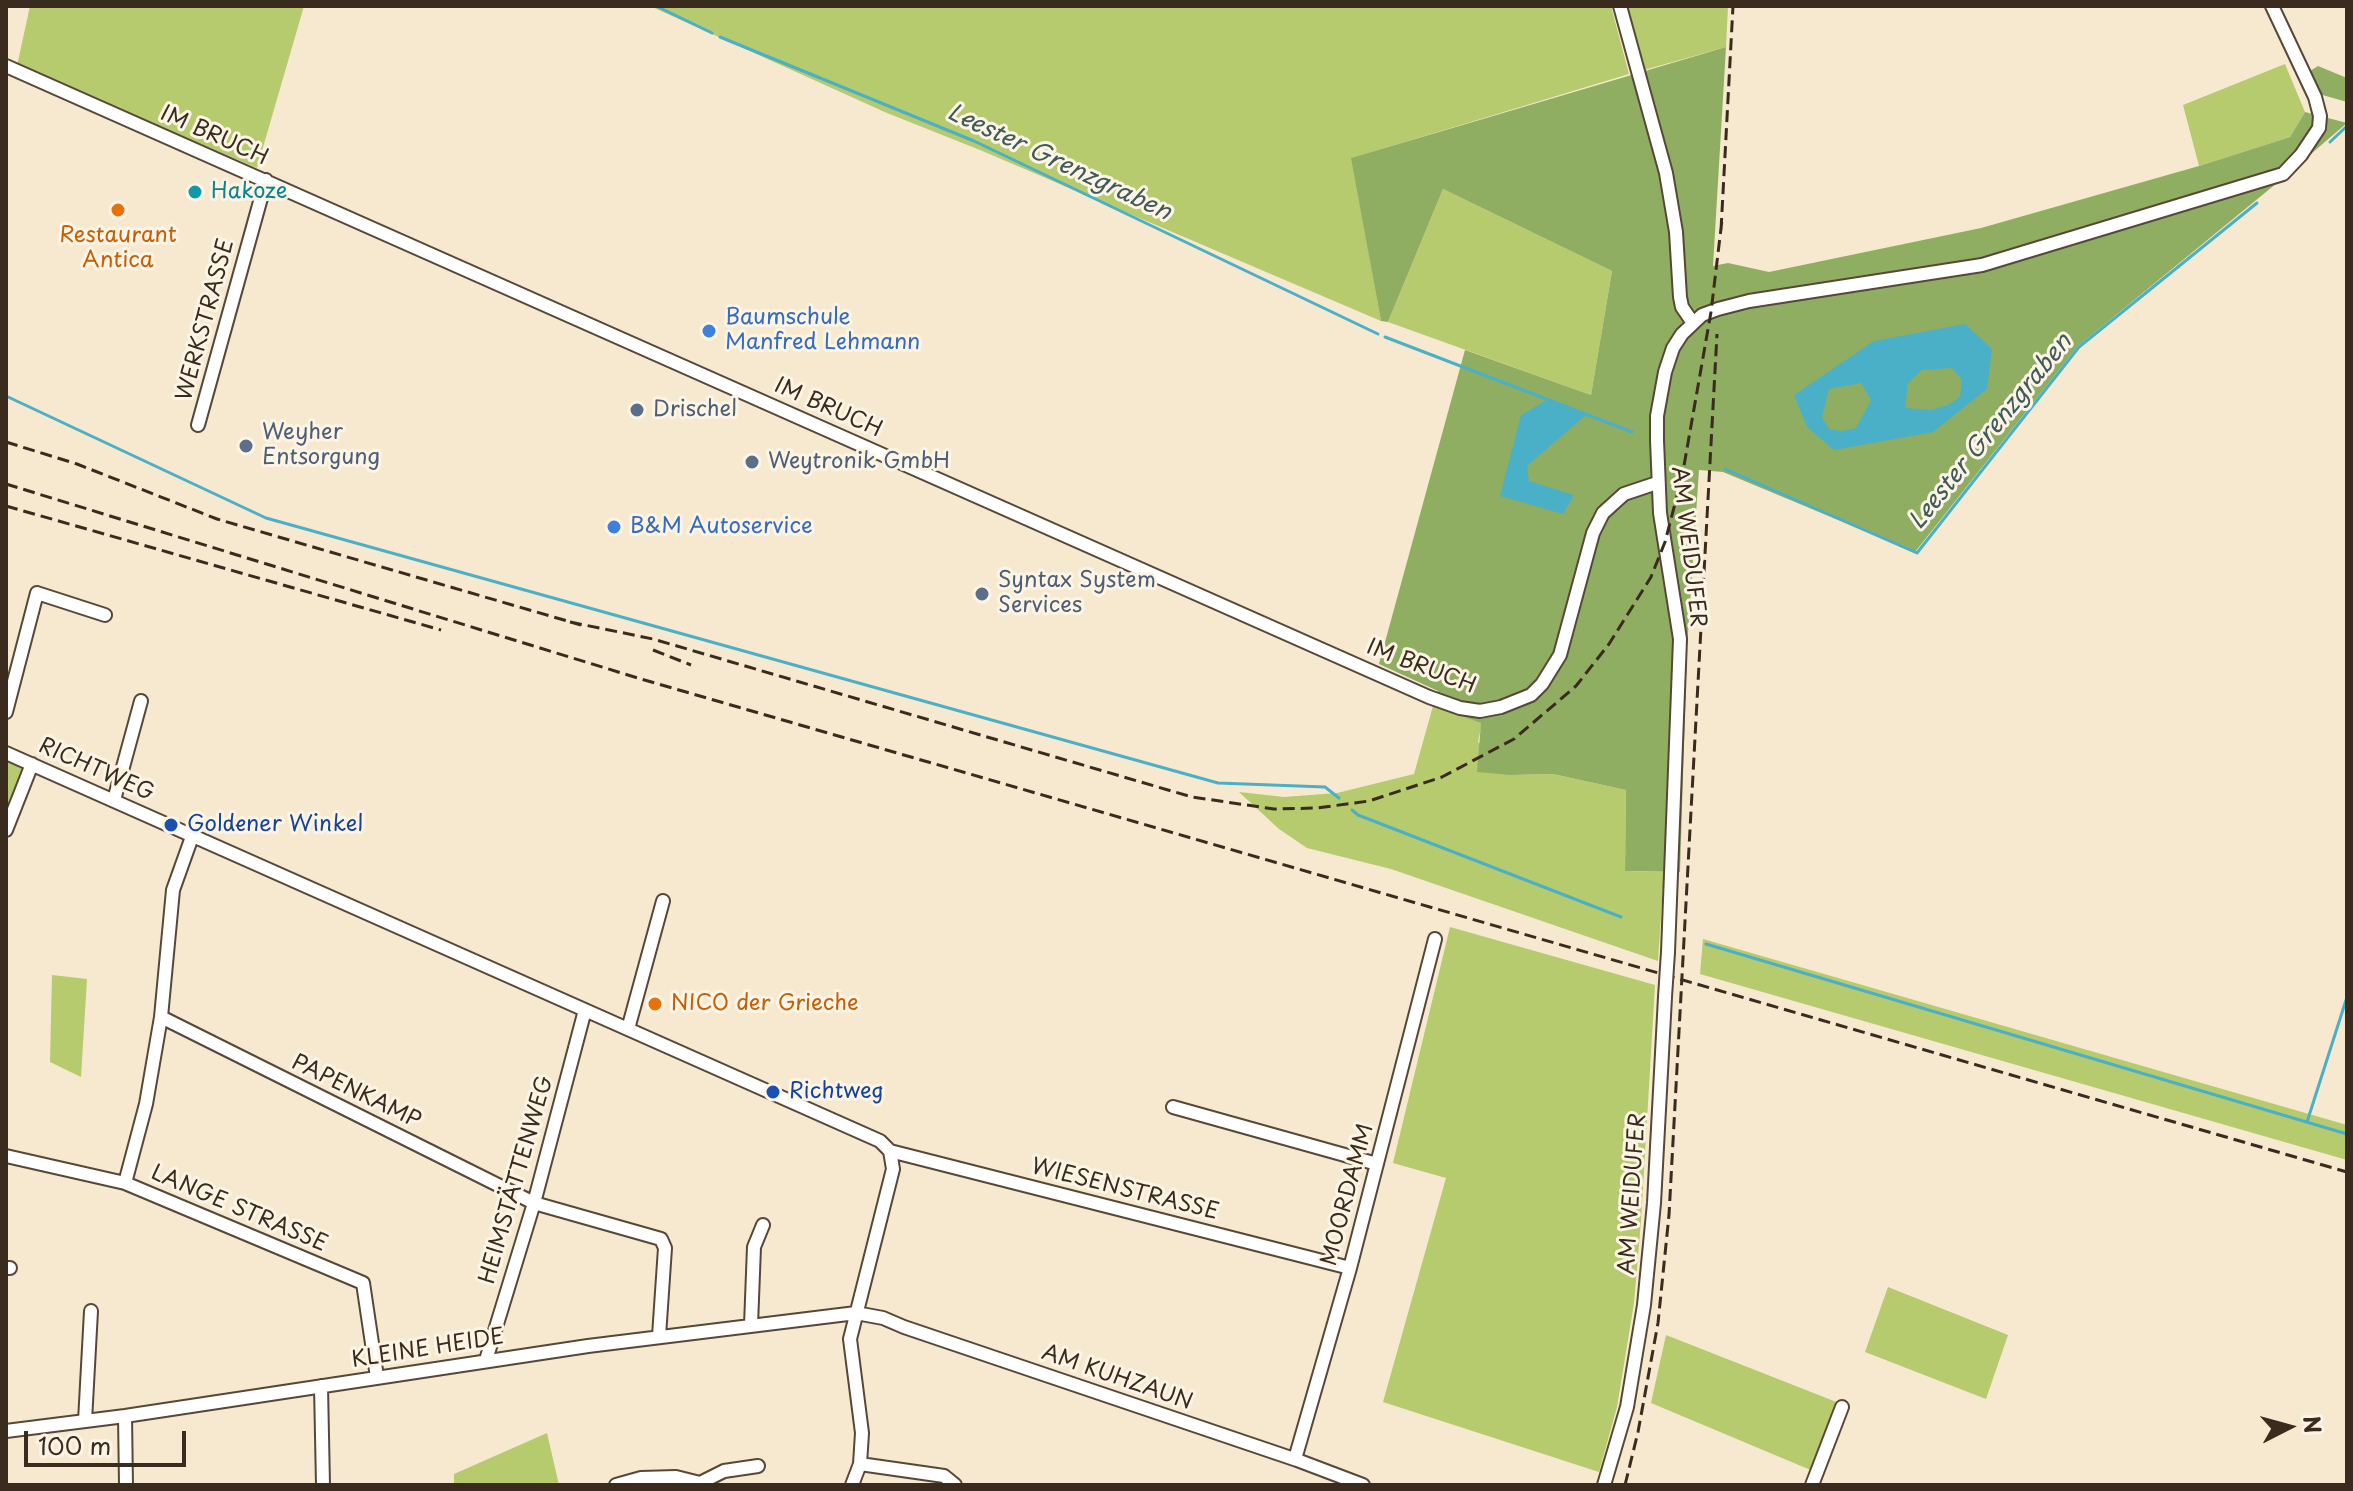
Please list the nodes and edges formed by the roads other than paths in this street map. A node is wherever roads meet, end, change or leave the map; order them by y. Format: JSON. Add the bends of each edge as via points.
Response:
{"nodes":[{"id":1,"x":1620,"y":6,"type":"edge"},
{"id":2,"x":2272,"y":6,"type":"edge"},
{"id":3,"x":6,"y":66,"type":"edge"},
{"id":4,"x":266,"y":180,"type":"junction"},
{"id":5,"x":1693,"y":323,"type":"junction"},
{"id":6,"x":198,"y":425,"type":"dead end"},
{"id":7,"x":1657,"y":483,"type":"junction"},
{"id":8,"x":105,"y":615,"type":"dead end"},
{"id":9,"x":141,"y":701,"type":"dead end"},
{"id":10,"x":6,"y":712,"type":"edge"},
{"id":11,"x":6,"y":753,"type":"edge"},
{"id":12,"x":32,"y":764,"type":"junction"},
{"id":13,"x":114,"y":800,"type":"junction"},
{"id":14,"x":6,"y":830,"type":"edge"},
{"id":15,"x":193,"y":834,"type":"junction"},
{"id":16,"x":663,"y":901,"type":"dead end"},
{"id":17,"x":1435,"y":939,"type":"dead end"},
{"id":18,"x":585,"y":1010,"type":"junction"},
{"id":19,"x":161,"y":1017,"type":"junction"},
{"id":20,"x":628,"y":1029,"type":"junction"},
{"id":21,"x":1173,"y":1107,"type":"dead end"},
{"id":22,"x":890,"y":1151,"type":"junction"},
{"id":23,"x":6,"y":1156,"type":"edge"},
{"id":24,"x":1377,"y":1164,"type":"junction"},
{"id":25,"x":125,"y":1183,"type":"junction"},
{"id":26,"x":534,"y":1203,"type":"junction"},
{"id":27,"x":763,"y":1225,"type":"dead end"},
{"id":28,"x":1350,"y":1268,"type":"junction"},
{"id":29,"x":91,"y":1311,"type":"dead end"},
{"id":30,"x":856,"y":1313,"type":"junction"},
{"id":31,"x":751,"y":1325,"type":"junction"},
{"id":32,"x":659,"y":1336,"type":"junction"},
{"id":33,"x":486,"y":1360,"type":"junction"},
{"id":34,"x":377,"y":1377,"type":"junction"},
{"id":35,"x":321,"y":1386,"type":"junction"},
{"id":36,"x":1842,"y":1407,"type":"dead end"},
{"id":37,"x":125,"y":1416,"type":"junction"},
{"id":38,"x":85,"y":1421,"type":"junction"},
{"id":39,"x":6,"y":1431,"type":"edge"},
{"id":40,"x":1295,"y":1459,"type":"junction"},
{"id":41,"x":860,"y":1464,"type":"junction"},
{"id":42,"x":758,"y":1466,"type":"dead end"},
{"id":43,"x":700,"y":1484,"type":"edge"},
{"id":44,"x":126,"y":1485,"type":"edge"},
{"id":45,"x":323,"y":1485,"type":"edge"},
{"id":46,"x":616,"y":1485,"type":"edge"},
{"id":47,"x":852,"y":1485,"type":"edge"},
{"id":48,"x":955,"y":1485,"type":"edge"},
{"id":49,"x":1363,"y":1485,"type":"edge"},
{"id":50,"x":1604,"y":1485,"type":"edge"},
{"id":51,"x":1812,"y":1485,"type":"edge"}],
"edges":[{"from":1,"to":5,"type":"street","via":[[1666,173],[1680,297]]},
{"from":2,"to":5,"type":"street","via":[[2320,116],[2319,128],[2283,174],[1982,265],[1749,301]]},
{"from":3,"to":4,"type":"street","name":"IM BRUCH"},
{"from":4,"to":6,"type":"street","name":"WERKSTRASSE"},
{"from":4,"to":7,"type":"street","name":"IM BRUCH","via":[[1460,708],[1501,707],[1531,695],[1542,684],[1560,655],[1603,513],[1624,494]]},
{"from":5,"to":7,"type":"street","name":"AM WEIDUFER","via":[[1673,348],[1665,372],[1657,416]]},
{"from":7,"to":50,"type":"street","name":"AM WEIDUFER","bridge":true,"via":[[1680,639],[1668,952],[1644,1305],[1627,1407]]},
{"from":8,"to":10,"type":"street","via":[[37,593]]},
{"from":9,"to":13,"type":"street"},
{"from":11,"to":12,"type":"street","name":"RICHTWEG"},
{"from":12,"to":13,"type":"street","name":"RICHTWEG"},
{"from":12,"to":14,"type":"street"},
{"from":13,"to":15,"type":"street","name":"RICHTWEG"},
{"from":15,"to":18,"type":"street","name":"RICHTWEG"},
{"from":15,"to":19,"type":"street","via":[[173,890]]},
{"from":16,"to":20,"type":"street"},
{"from":17,"to":24,"type":"street","name":"MOORDAMM"},
{"from":18,"to":20,"type":"street","name":"RICHTWEG"},
{"from":18,"to":26,"type":"street","name":"HEIMSTÄTTENWEG"},
{"from":19,"to":25,"type":"street"},
{"from":19,"to":26,"type":"street","name":"PAPENKAMP"},
{"from":20,"to":22,"type":"street","name":"RICHTWEG","via":[[880,1141]]},
{"from":21,"to":24,"type":"street"},
{"from":22,"to":28,"type":"street","name":"WIESENSTRASSE"},
{"from":22,"to":30,"type":"street","via":[[893,1169]]},
{"from":23,"to":25,"type":"street","name":"LANGE STRASSE"},
{"from":24,"to":28,"type":"street","name":"MOORDAMM"},
{"from":25,"to":34,"type":"street","name":"LANGE STRASSE","via":[[363,1283]]},
{"from":26,"to":32,"type":"street","name":"PAPENKAMP","via":[[661,1239],[665,1248]]},
{"from":26,"to":33,"type":"street","name":"HEIMSTÄTTENWEG"},
{"from":27,"to":31,"type":"street","via":[[754,1247]]},
{"from":28,"to":40,"type":"street","name":"MOORDAMM"},
{"from":29,"to":38,"type":"street"},
{"from":30,"to":31,"type":"street","name":"KLEINE HEIDE"},
{"from":30,"to":40,"type":"street","name":"AM KUHZAUN"},
{"from":30,"to":41,"type":"street","via":[[850,1339],[862,1433]]},
{"from":31,"to":32,"type":"street","name":"KLEINE HEIDE"},
{"from":32,"to":33,"type":"street","name":"KLEINE HEIDE"},
{"from":33,"to":34,"type":"street","name":"KLEINE HEIDE"},
{"from":34,"to":35,"type":"street","name":"KLEINE HEIDE"},
{"from":35,"to":37,"type":"street","name":"KLEINE HEIDE"},
{"from":35,"to":45,"type":"street"},
{"from":36,"to":51,"type":"street"},
{"from":37,"to":38,"type":"street","name":"KLEINE HEIDE"},
{"from":37,"to":44,"type":"street"},
{"from":38,"to":39,"type":"street","name":"KLEINE HEIDE"},
{"from":40,"to":49,"type":"street","name":"AM KUHZAUN"},
{"from":41,"to":47,"type":"street"},
{"from":41,"to":48,"type":"street","via":[[944,1476]]},
{"from":42,"to":43,"type":"street","via":[[724,1471]]},
{"from":43,"to":46,"type":"street","via":[[676,1477]]}]}
